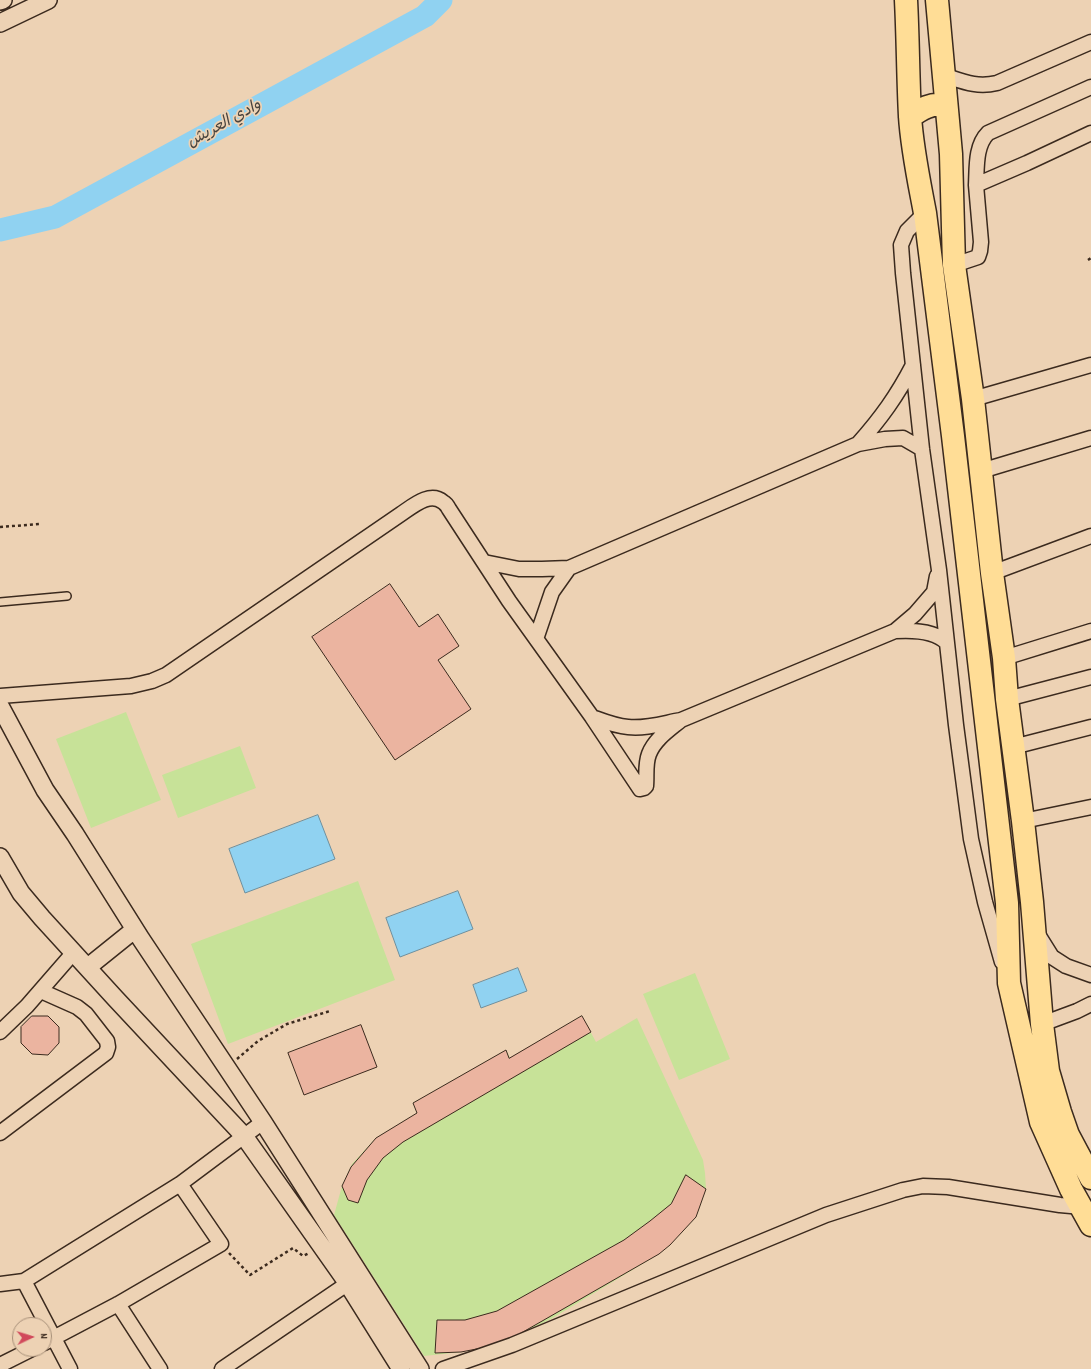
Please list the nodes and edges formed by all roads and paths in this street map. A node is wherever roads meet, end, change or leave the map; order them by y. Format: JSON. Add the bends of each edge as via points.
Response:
{"nodes":[{"id":1,"x":3,"y":0,"type":"edge"},
{"id":2,"x":48,"y":0,"type":"edge"},
{"id":3,"x":906,"y":0,"type":"edge"},
{"id":4,"x":937,"y":0,"type":"edge"},
{"id":5,"x":0,"y":1,"type":"edge"},
{"id":6,"x":0,"y":23,"type":"edge"},
{"id":7,"x":1091,"y":42,"type":"edge"},
{"id":8,"x":943,"y":75,"type":"junction"},
{"id":9,"x":1091,"y":87,"type":"edge"},
{"id":10,"x":946,"y":106,"type":"junction"},
{"id":11,"x":910,"y":117,"type":"junction"},
{"id":12,"x":1091,"y":133,"type":"edge"},
{"id":13,"x":951,"y":154,"type":"junction"},
{"id":14,"x":915,"y":155,"type":"junction"},
{"id":15,"x":976,"y":185,"type":"junction"},
{"id":16,"x":925,"y":213,"type":"junction"},
{"id":17,"x":954,"y":265,"type":"junction"},
{"id":18,"x":913,"y":365,"type":"junction"},
{"id":19,"x":1091,"y":366,"type":"edge"},
{"id":20,"x":973,"y":399,"type":"junction"},
{"id":21,"x":976,"y":432,"type":"junction"},
{"id":22,"x":953,"y":436,"type":"junction"},
{"id":23,"x":1091,"y":438,"type":"edge"},
{"id":24,"x":858,"y":444,"type":"junction"},
{"id":25,"x":922,"y":449,"type":"junction"},
{"id":26,"x":981,"y":471,"type":"junction"},
{"id":27,"x":40,"y":524,"type":"dead end"},
{"id":28,"x":0,"y":528,"type":"edge"},
{"id":29,"x":1091,"y":536,"type":"edge"},
{"id":30,"x":484,"y":562,"type":"junction"},
{"id":31,"x":569,"y":568,"type":"junction"},
{"id":32,"x":939,"y":570,"type":"junction"},
{"id":33,"x":992,"y":573,"type":"junction"},
{"id":34,"x":67,"y":596,"type":"dead end"},
{"id":35,"x":0,"y":602,"type":"edge"},
{"id":36,"x":895,"y":631,"type":"junction"},
{"id":37,"x":1091,"y":631,"type":"edge"},
{"id":38,"x":536,"y":639,"type":"junction"},
{"id":39,"x":947,"y":643,"type":"junction"},
{"id":40,"x":1004,"y":658,"type":"junction"},
{"id":41,"x":1091,"y":677,"type":"edge"},
{"id":42,"x":0,"y":696,"type":"edge"},
{"id":43,"x":1007,"y":699,"type":"junction"},
{"id":44,"x":0,"y":706,"type":"edge"},
{"id":45,"x":592,"y":717,"type":"junction"},
{"id":46,"x":681,"y":720,"type":"junction"},
{"id":47,"x":1091,"y":727,"type":"edge"},
{"id":48,"x":1013,"y":747,"type":"junction"},
{"id":49,"x":1091,"y":807,"type":"edge"},
{"id":50,"x":1023,"y":821,"type":"junction"},
{"id":51,"x":1,"y":863,"type":"edge"},
{"id":52,"x":1032,"y":902,"type":"junction"},
{"id":53,"x":1007,"y":903,"type":"junction"},
{"id":54,"x":1034,"y":928,"type":"junction"},
{"id":55,"x":134,"y":930,"type":"junction"},
{"id":56,"x":74,"y":952,"type":"junction"},
{"id":57,"x":88,"y":968,"type":"junction"},
{"id":58,"x":1091,"y":975,"type":"edge"},
{"id":59,"x":1009,"y":983,"type":"junction"},
{"id":60,"x":41,"y":991,"type":"junction"},
{"id":61,"x":1091,"y":1004,"type":"edge"},
{"id":62,"x":330,"y":1011,"type":"dead end"},
{"id":63,"x":1042,"y":1024,"type":"junction"},
{"id":64,"x":0,"y":1032,"type":"edge"},
{"id":65,"x":227,"y":1067,"type":"junction"},
{"id":66,"x":263,"y":1122,"type":"junction"},
{"id":67,"x":0,"y":1133,"type":"edge"},
{"id":68,"x":244,"y":1136,"type":"junction"},
{"id":69,"x":1091,"y":1178,"type":"edge"},
{"id":70,"x":180,"y":1184,"type":"junction"},
{"id":71,"x":1086,"y":1216,"type":"edge"},
{"id":72,"x":221,"y":1244,"type":"junction"},
{"id":73,"x":322,"y":1246,"type":"junction"},
{"id":74,"x":24,"y":1281,"type":"junction"},
{"id":75,"x":0,"y":1284,"type":"edge"},
{"id":76,"x":347,"y":1284,"type":"junction"},
{"id":77,"x":118,"y":1304,"type":"junction"},
{"id":78,"x":39,"y":1317,"type":"edge"},
{"id":79,"x":52,"y":1339,"type":"edge"},
{"id":80,"x":52,"y":1345,"type":"edge"},
{"id":81,"x":16,"y":1357,"type":"edge"},
{"id":82,"x":0,"y":1365,"type":"edge"},
{"id":83,"x":70,"y":1369,"type":"edge"},
{"id":84,"x":160,"y":1369,"type":"edge"},
{"id":85,"x":222,"y":1369,"type":"edge"},
{"id":86,"x":401,"y":1369,"type":"edge"},
{"id":87,"x":420,"y":1369,"type":"edge"},
{"id":88,"x":442,"y":1369,"type":"edge"}],
"edges":[{"from":1,"to":5,"type":"street"},
{"from":2,"to":6,"type":"street"},
{"from":3,"to":11,"type":"highway"},
{"from":4,"to":8,"type":"highway"},
{"from":7,"to":8,"type":"street","via":[[986,86],[977,86]]},
{"from":8,"to":10,"type":"highway"},
{"from":9,"to":15,"type":"street","via":[[988,133],[979,148]]},
{"from":10,"to":11,"type":"highway","via":[[938,104],[924,107]]},
{"from":10,"to":13,"type":"highway"},
{"from":11,"to":14,"type":"highway"},
{"from":12,"to":15,"type":"street"},
{"from":13,"to":14,"type":"highway","via":[[939,159]]},
{"from":13,"to":17,"type":"highway"},
{"from":14,"to":16,"type":"highway"},
{"from":15,"to":17,"type":"street","via":[[980,251],[978,258]]},
{"from":16,"to":18,"type":"street","via":[[907,231],[901,245]]},
{"from":16,"to":22,"type":"highway"},
{"from":17,"to":20,"type":"highway"},
{"from":18,"to":24,"type":"street","via":[[890,406]]},
{"from":18,"to":25,"type":"street"},
{"from":19,"to":20,"type":"street"},
{"from":20,"to":21,"type":"highway"},
{"from":21,"to":22,"type":"highway"},
{"from":21,"to":26,"type":"highway"},
{"from":22,"to":53,"type":"highway"},
{"from":23,"to":26,"type":"street"},
{"from":24,"to":25,"type":"street","via":[[903,438]]},
{"from":24,"to":31,"type":"street"},
{"from":25,"to":32,"type":"street"},
{"from":26,"to":33,"type":"highway"},
{"from":27,"to":28,"type":"path"},
{"from":29,"to":33,"type":"street"},
{"from":30,"to":31,"type":"street","via":[[519,569]]},
{"from":30,"to":38,"type":"street"},
{"from":30,"to":42,"type":"street","via":[[450,509],[442,501],[424,499],[166,675],[152,682],[131,686]]},
{"from":31,"to":38,"type":"street","via":[[552,592]]},
{"from":32,"to":36,"type":"street","via":[[934,592],[915,614]]},
{"from":32,"to":39,"type":"street"},
{"from":33,"to":40,"type":"highway"},
{"from":34,"to":35,"type":"lane"},
{"from":36,"to":39,"type":"street","via":[[924,632]]},
{"from":36,"to":46,"type":"street"},
{"from":37,"to":40,"type":"street"},
{"from":38,"to":45,"type":"street"},
{"from":39,"to":59,"type":"street","via":[[971,839],[985,902]]},
{"from":40,"to":43,"type":"highway"},
{"from":41,"to":43,"type":"street"},
{"from":43,"to":48,"type":"highway"},
{"from":44,"to":55,"type":"street","via":[[45,790]]},
{"from":45,"to":46,"type":"street","via":[[628,727],[653,726]]},
{"from":45,"to":46,"type":"street","via":[[640,789],[646,786],[649,755],[653,748],[664,733]]},
{"from":47,"to":48,"type":"street"},
{"from":48,"to":50,"type":"highway"},
{"from":49,"to":50,"type":"street"},
{"from":50,"to":52,"type":"highway"},
{"from":51,"to":56,"type":"street","via":[[21,893]]},
{"from":52,"to":53,"type":"highway"},
{"from":52,"to":54,"type":"highway"},
{"from":53,"to":59,"type":"highway"},
{"from":54,"to":58,"type":"street","via":[[1052,957],[1066,966]]},
{"from":54,"to":63,"type":"highway"},
{"from":55,"to":57,"type":"street"},
{"from":55,"to":65,"type":"street"},
{"from":56,"to":57,"type":"street"},
{"from":56,"to":60,"type":"street"},
{"from":57,"to":68,"type":"street"},
{"from":59,"to":71,"type":"highway","via":[[1042,1122],[1071,1189]]},
{"from":60,"to":64,"type":"street"},
{"from":60,"to":67,"type":"street","via":[[81,1010],[107,1041],[108,1050]]},
{"from":61,"to":63,"type":"street"},
{"from":62,"to":65,"type":"path","via":[[287,1024],[258,1041]]},
{"from":63,"to":69,"type":"highway","via":[[1048,1071],[1060,1112],[1068,1135]]},
{"from":65,"to":66,"type":"street"},
{"from":66,"to":68,"type":"street"},
{"from":66,"to":87,"type":"street"},
{"from":68,"to":70,"type":"street"},
{"from":68,"to":73,"type":"street"},
{"from":70,"to":72,"type":"street"},
{"from":70,"to":74,"type":"street"},
{"from":71,"to":88,"type":"street","via":[[1053,1204],[948,1187],[923,1186],[903,1190],[826,1214],[512,1345]]},
{"from":72,"to":73,"type":"path","via":[[250,1275],[293,1248],[303,1256]]},
{"from":72,"to":77,"type":"street"},
{"from":73,"to":76,"type":"street"},
{"from":74,"to":75,"type":"street"},
{"from":74,"to":78,"type":"street"},
{"from":76,"to":85,"type":"street"},
{"from":76,"to":86,"type":"street"},
{"from":77,"to":79,"type":"street"},
{"from":77,"to":84,"type":"street"},
{"from":80,"to":83,"type":"street"},
{"from":81,"to":82,"type":"street"}]}
